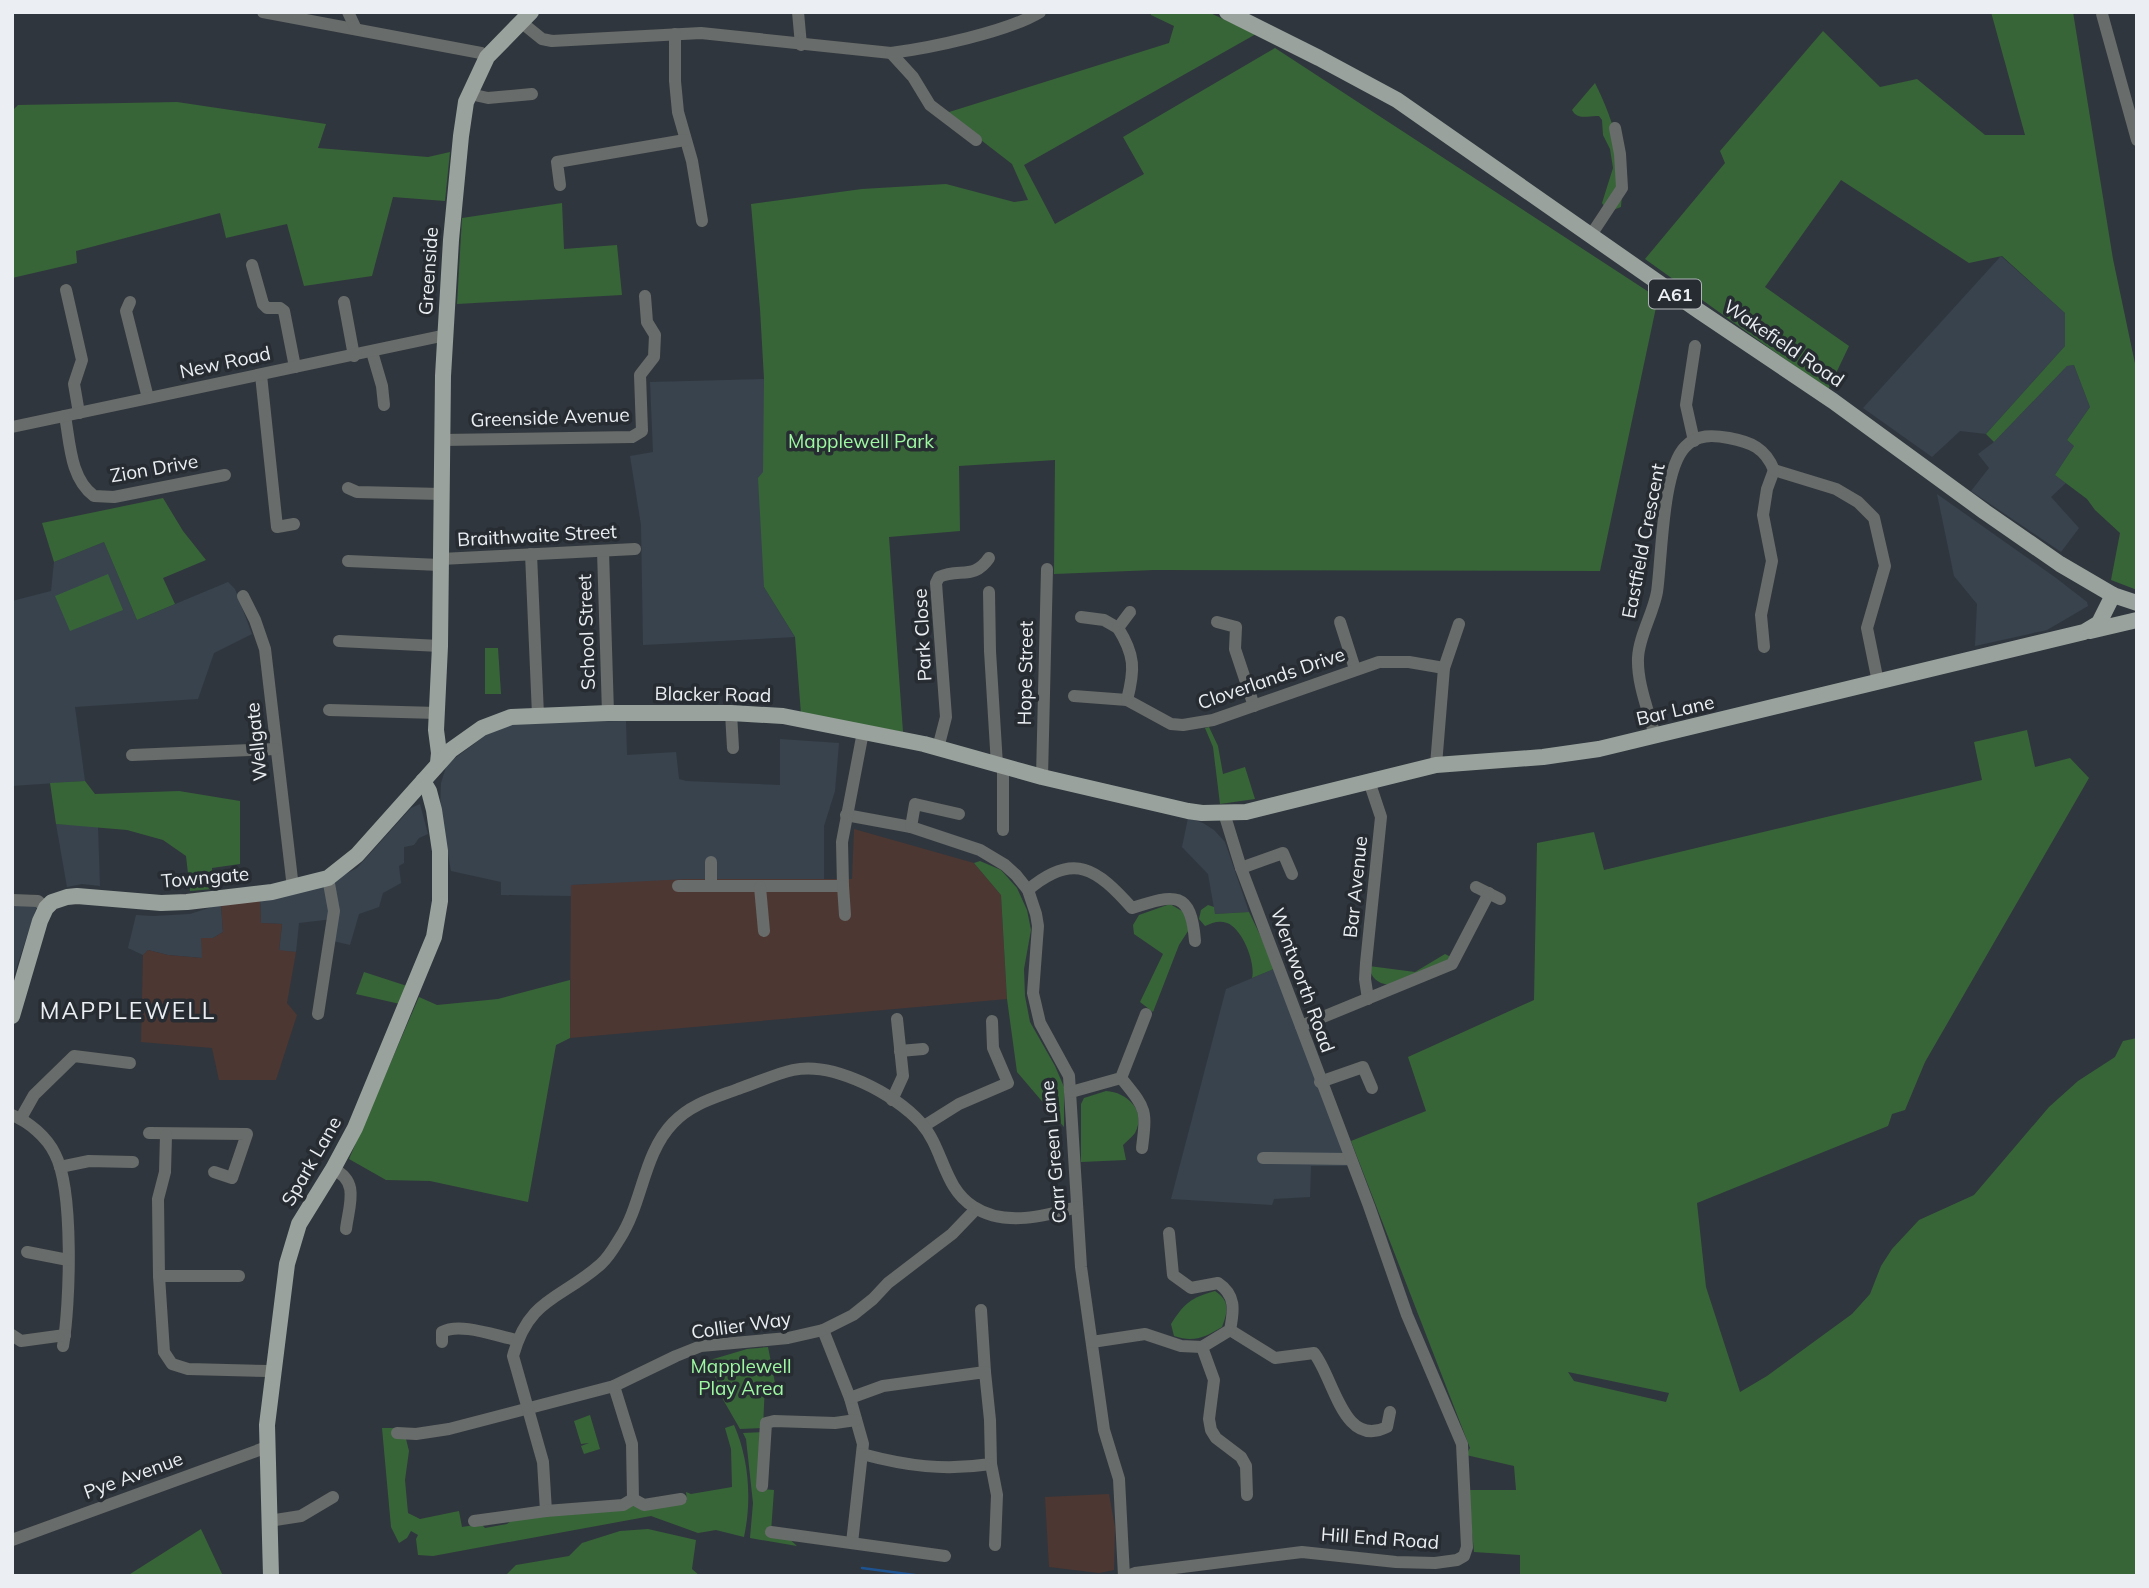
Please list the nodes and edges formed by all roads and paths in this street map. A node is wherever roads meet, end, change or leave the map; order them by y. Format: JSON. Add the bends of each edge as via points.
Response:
{"nodes":[{"id":1,"x":263,"y":12,"type":"edge"},
{"id":2,"x":348,"y":12,"type":"edge"},
{"id":3,"x":799,"y":12,"type":"edge"},
{"id":4,"x":1040,"y":12,"type":"edge"},
{"id":5,"x":1227,"y":12,"type":"edge"},
{"id":6,"x":2102,"y":15,"type":"dead end"},
{"id":7,"x":526,"y":17,"type":"edge"},
{"id":8,"x":356,"y":29,"type":"junction"},
{"id":9,"x":675,"y":34,"type":"junction"},
{"id":10,"x":801,"y":45,"type":"junction"},
{"id":11,"x":891,"y":53,"type":"junction"},
{"id":12,"x":487,"y":57,"type":"junction"},
{"id":13,"x":470,"y":94,"type":"junction"},
{"id":14,"x":532,"y":94,"type":"dead end"},
{"id":15,"x":1615,"y":128,"type":"dead end"},
{"id":16,"x":685,"y":140,"type":"junction"},
{"id":17,"x":976,"y":140,"type":"dead end"},
{"id":18,"x":2137,"y":140,"type":"edge"},
{"id":19,"x":560,"y":185,"type":"dead end"},
{"id":20,"x":702,"y":221,"type":"dead end"},
{"id":21,"x":1591,"y":235,"type":"junction"},
{"id":22,"x":252,"y":265,"type":"dead end"},
{"id":23,"x":66,"y":290,"type":"dead end"},
{"id":24,"x":645,"y":296,"type":"dead end"},
{"id":25,"x":130,"y":302,"type":"dead end"},
{"id":26,"x":345,"y":302,"type":"dead end"},
{"id":27,"x":446,"y":335,"type":"junction"},
{"id":28,"x":1695,"y":346,"type":"dead end"},
{"id":29,"x":372,"y":352,"type":"junction"},
{"id":30,"x":354,"y":356,"type":"junction"},
{"id":31,"x":295,"y":367,"type":"junction"},
{"id":32,"x":261,"y":374,"type":"junction"},
{"id":33,"x":148,"y":398,"type":"junction"},
{"id":34,"x":384,"y":405,"type":"dead end"},
{"id":35,"x":79,"y":413,"type":"junction"},
{"id":36,"x":65,"y":416,"type":"junction"},
{"id":37,"x":12,"y":427,"type":"edge"},
{"id":38,"x":442,"y":440,"type":"junction"},
{"id":39,"x":1694,"y":440,"type":"junction"},
{"id":40,"x":1774,"y":470,"type":"junction"},
{"id":41,"x":225,"y":475,"type":"dead end"},
{"id":42,"x":348,"y":488,"type":"dead end"},
{"id":43,"x":442,"y":494,"type":"junction"},
{"id":44,"x":294,"y":524,"type":"dead end"},
{"id":45,"x":635,"y":549,"type":"dead end"},
{"id":46,"x":603,"y":551,"type":"junction"},
{"id":47,"x":531,"y":554,"type":"junction"},
{"id":48,"x":989,"y":558,"type":"dead end"},
{"id":49,"x":348,"y":561,"type":"dead end"},
{"id":50,"x":441,"y":562,"type":"junction"},
{"id":51,"x":1047,"y":569,"type":"dead end"},
{"id":52,"x":989,"y":592,"type":"dead end"},
{"id":53,"x":2113,"y":595,"type":"junction"},
{"id":54,"x":243,"y":596,"type":"dead end"},
{"id":55,"x":2137,"y":603,"type":"edge"},
{"id":56,"x":1130,"y":612,"type":"dead end"},
{"id":57,"x":1081,"y":617,"type":"dead end"},
{"id":58,"x":2137,"y":620,"type":"edge"},
{"id":59,"x":1217,"y":622,"type":"dead end"},
{"id":60,"x":1340,"y":622,"type":"dead end"},
{"id":61,"x":1459,"y":625,"type":"dead end"},
{"id":62,"x":1118,"y":628,"type":"junction"},
{"id":63,"x":2084,"y":632,"type":"junction"},
{"id":64,"x":339,"y":641,"type":"dead end"},
{"id":65,"x":440,"y":646,"type":"junction"},
{"id":66,"x":1764,"y":647,"type":"dead end"},
{"id":67,"x":1444,"y":668,"type":"junction"},
{"id":68,"x":1355,"y":669,"type":"junction"},
{"id":69,"x":1878,"y":682,"type":"junction"},
{"id":70,"x":1074,"y":696,"type":"dead end"},
{"id":71,"x":1127,"y":699,"type":"junction"},
{"id":72,"x":1254,"y":706,"type":"junction"},
{"id":73,"x":329,"y":710,"type":"dead end"},
{"id":74,"x":608,"y":713,"type":"junction"},
{"id":75,"x":731,"y":713,"type":"junction"},
{"id":76,"x":437,"y":715,"type":"junction"},
{"id":77,"x":538,"y":715,"type":"junction"},
{"id":78,"x":863,"y":732,"type":"junction"},
{"id":79,"x":1654,"y":736,"type":"junction"},
{"id":80,"x":460,"y":742,"type":"junction"},
{"id":81,"x":733,"y":748,"type":"dead end"},
{"id":82,"x":938,"y":748,"type":"junction"},
{"id":83,"x":275,"y":749,"type":"junction"},
{"id":84,"x":132,"y":755,"type":"dead end"},
{"id":85,"x":438,"y":763,"type":"junction"},
{"id":86,"x":1436,"y":765,"type":"junction"},
{"id":87,"x":1000,"y":766,"type":"junction"},
{"id":88,"x":1042,"y":777,"type":"junction"},
{"id":89,"x":423,"y":781,"type":"junction"},
{"id":90,"x":1369,"y":781,"type":"junction"},
{"id":91,"x":1224,"y":813,"type":"junction"},
{"id":92,"x":960,"y":814,"type":"dead end"},
{"id":93,"x":846,"y":815,"type":"junction"},
{"id":94,"x":911,"y":827,"type":"junction"},
{"id":95,"x":1003,"y":830,"type":"dead end"},
{"id":96,"x":711,"y":862,"type":"dead end"},
{"id":97,"x":1241,"y":868,"type":"junction"},
{"id":98,"x":1292,"y":874,"type":"dead end"},
{"id":99,"x":328,"y":878,"type":"junction"},
{"id":100,"x":678,"y":886,"type":"dead end"},
{"id":101,"x":711,"y":886,"type":"junction"},
{"id":102,"x":844,"y":886,"type":"junction"},
{"id":103,"x":760,"y":887,"type":"junction"},
{"id":104,"x":1476,"y":887,"type":"dead end"},
{"id":105,"x":293,"y":888,"type":"junction"},
{"id":106,"x":1028,"y":891,"type":"junction"},
{"id":107,"x":12,"y":900,"type":"edge"},
{"id":108,"x":46,"y":908,"type":"junction"},
{"id":109,"x":845,"y":915,"type":"dead end"},
{"id":110,"x":764,"y":931,"type":"dead end"},
{"id":111,"x":1195,"y":941,"type":"dead end"},
{"id":112,"x":14,"y":998,"type":"edge"},
{"id":113,"x":1368,"y":999,"type":"junction"},
{"id":114,"x":318,"y":1014,"type":"dead end"},
{"id":115,"x":1146,"y":1014,"type":"dead end"},
{"id":116,"x":12,"y":1016,"type":"edge"},
{"id":117,"x":897,"y":1019,"type":"dead end"},
{"id":118,"x":992,"y":1021,"type":"dead end"},
{"id":119,"x":1301,"y":1026,"type":"junction"},
{"id":120,"x":923,"y":1049,"type":"dead end"},
{"id":121,"x":901,"y":1051,"type":"junction"},
{"id":122,"x":130,"y":1063,"type":"dead end"},
{"id":123,"x":1121,"y":1078,"type":"junction"},
{"id":124,"x":1320,"y":1082,"type":"junction"},
{"id":125,"x":1372,"y":1088,"type":"dead end"},
{"id":126,"x":1071,"y":1092,"type":"junction"},
{"id":127,"x":892,"y":1100,"type":"junction"},
{"id":128,"x":16,"y":1117,"type":"edge"},
{"id":129,"x":923,"y":1126,"type":"junction"},
{"id":130,"x":149,"y":1133,"type":"dead end"},
{"id":131,"x":166,"y":1135,"type":"junction"},
{"id":132,"x":1142,"y":1148,"type":"dead end"},
{"id":133,"x":1264,"y":1158,"type":"dead end"},
{"id":134,"x":1350,"y":1159,"type":"junction"},
{"id":135,"x":133,"y":1162,"type":"dead end"},
{"id":136,"x":60,"y":1167,"type":"junction"},
{"id":137,"x":333,"y":1169,"type":"junction"},
{"id":138,"x":214,"y":1172,"type":"dead end"},
{"id":139,"x":1077,"y":1207,"type":"junction"},
{"id":140,"x":976,"y":1209,"type":"junction"},
{"id":141,"x":346,"y":1229,"type":"dead end"},
{"id":142,"x":1169,"y":1233,"type":"dead end"},
{"id":143,"x":27,"y":1252,"type":"dead end"},
{"id":144,"x":68,"y":1260,"type":"junction"},
{"id":145,"x":159,"y":1276,"type":"junction"},
{"id":146,"x":239,"y":1276,"type":"dead end"},
{"id":147,"x":981,"y":1310,"type":"dead end"},
{"id":148,"x":823,"y":1330,"type":"junction"},
{"id":149,"x":1230,"y":1330,"type":"junction"},
{"id":150,"x":12,"y":1335,"type":"edge"},
{"id":151,"x":517,"y":1340,"type":"junction"},
{"id":152,"x":442,"y":1342,"type":"dead end"},
{"id":153,"x":1091,"y":1342,"type":"junction"},
{"id":154,"x":1202,"y":1347,"type":"junction"},
{"id":155,"x":274,"y":1368,"type":"junction"},
{"id":156,"x":985,"y":1372,"type":"junction"},
{"id":157,"x":614,"y":1386,"type":"junction"},
{"id":158,"x":850,"y":1398,"type":"junction"},
{"id":159,"x":528,"y":1410,"type":"junction"},
{"id":160,"x":1390,"y":1412,"type":"dead end"},
{"id":161,"x":856,"y":1420,"type":"junction"},
{"id":162,"x":397,"y":1433,"type":"dead end"},
{"id":163,"x":267,"y":1447,"type":"junction"},
{"id":164,"x":862,"y":1454,"type":"junction"},
{"id":165,"x":991,"y":1464,"type":"junction"},
{"id":166,"x":762,"y":1486,"type":"dead end"},
{"id":167,"x":1247,"y":1495,"type":"dead end"},
{"id":168,"x":333,"y":1497,"type":"dead end"},
{"id":169,"x":634,"y":1499,"type":"junction"},
{"id":170,"x":681,"y":1499,"type":"dead end"},
{"id":171,"x":546,"y":1511,"type":"junction"},
{"id":172,"x":269,"y":1521,"type":"junction"},
{"id":173,"x":474,"y":1521,"type":"dead end"},
{"id":174,"x":771,"y":1532,"type":"dead end"},
{"id":175,"x":12,"y":1540,"type":"edge"},
{"id":176,"x":852,"y":1543,"type":"junction"},
{"id":177,"x":995,"y":1545,"type":"dead end"},
{"id":178,"x":945,"y":1556,"type":"dead end"},
{"id":179,"x":271,"y":1576,"type":"edge"},
{"id":180,"x":1126,"y":1576,"type":"edge"}],
"edges":[{"from":1,"to":8,"type":"street"},
{"from":2,"to":8,"type":"street"},
{"from":3,"to":10,"type":"street"},
{"from":4,"to":11,"type":"street","via":[[990,31]]},
{"from":5,"to":21,"type":"main road","name":"Wakefield Road","number":"A61","via":[[1397,100]]},
{"from":6,"to":18,"type":"street"},
{"from":7,"to":9,"type":"street","via":[[542,39],[552,41]]},
{"from":7,"to":12,"type":"main road"},
{"from":8,"to":12,"type":"street"},
{"from":9,"to":10,"type":"street"},
{"from":9,"to":16,"type":"street","via":[[675,81]]},
{"from":10,"to":11,"type":"street"},
{"from":11,"to":17,"type":"street","via":[[930,105]]},
{"from":12,"to":13,"type":"main road","name":"Greenside"},
{"from":13,"to":14,"type":"street","via":[[488,98]]},
{"from":13,"to":27,"type":"main road","name":"Greenside","via":[[458,162]]},
{"from":15,"to":21,"type":"street","via":[[1622,188]]},
{"from":16,"to":19,"type":"street","via":[[557,162]]},
{"from":16,"to":20,"type":"street"},
{"from":21,"to":53,"type":"main road","name":"Wakefield Road","number":"A61","via":[[2028,542]]},
{"from":22,"to":31,"type":"street","via":[[263,304],[284,311]]},
{"from":23,"to":35,"type":"street","via":[[82,360],[74,384]]},
{"from":24,"to":38,"type":"street","name":"Greenside Avenue","via":[[647,322],[655,335],[654,357],[640,375],[642,431],[632,437]]},
{"from":25,"to":33,"type":"street","via":[[126,311]]},
{"from":26,"to":30,"type":"street"},
{"from":27,"to":29,"type":"street","name":"New Road"},
{"from":27,"to":38,"type":"main road","name":"Greenside"},
{"from":28,"to":39,"type":"street","via":[[1686,405]]},
{"from":29,"to":30,"type":"street","name":"New Road"},
{"from":29,"to":34,"type":"street"},
{"from":30,"to":31,"type":"street","name":"New Road"},
{"from":31,"to":32,"type":"street","name":"New Road"},
{"from":32,"to":33,"type":"street","name":"New Road"},
{"from":32,"to":44,"type":"street","via":[[277,527]]},
{"from":33,"to":35,"type":"street","name":"New Road"},
{"from":35,"to":36,"type":"street","name":"New Road"},
{"from":36,"to":37,"type":"street","name":"New Road"},
{"from":36,"to":41,"type":"street","name":"Zion Drive","via":[[75,471],[94,496],[114,497]]},
{"from":38,"to":43,"type":"main road","name":"Greenside"},
{"from":39,"to":40,"type":"street","via":[[1707,436],[1742,440],[1763,451]]},
{"from":39,"to":79,"type":"street","name":"Eastfield Crescent","via":[[1681,452],[1665,503],[1656,596],[1638,656]]},
{"from":40,"to":66,"type":"street","via":[[1763,515],[1772,561],[1761,615]]},
{"from":40,"to":69,"type":"street","via":[[1836,489],[1874,518],[1885,566],[1867,628]]},
{"from":42,"to":43,"type":"street"},
{"from":43,"to":50,"type":"main road","name":"Greenside"},
{"from":45,"to":46,"type":"street","name":"Braithwaite Street"},
{"from":46,"to":47,"type":"street","name":"Braithwaite Street"},
{"from":46,"to":74,"type":"street","name":"School Street"},
{"from":47,"to":50,"type":"street","name":"Braithwaite Street"},
{"from":47,"to":77,"type":"street"},
{"from":48,"to":82,"type":"street","name":"Park Close","via":[[975,572],[944,575],[936,583],[946,717]]},
{"from":49,"to":50,"type":"street"},
{"from":50,"to":65,"type":"main road","name":"Greenside"},
{"from":51,"to":88,"type":"street","name":"Hope Street"},
{"from":52,"to":87,"type":"street","via":[[989,651]]},
{"from":53,"to":55,"type":"main road","name":"Wakefield Road","number":"A61"},
{"from":53,"to":63,"type":"main road","via":[[2099,623]]},
{"from":54,"to":83,"type":"street","name":"Wellgate","via":[[265,649]]},
{"from":56,"to":62,"type":"street"},
{"from":57,"to":62,"type":"street","via":[[1104,620]]},
{"from":58,"to":63,"type":"main road","name":"Bar Lane"},
{"from":59,"to":72,"type":"street","via":[[1242,623],[1235,649]]},
{"from":60,"to":68,"type":"street"},
{"from":61,"to":67,"type":"street"},
{"from":62,"to":71,"type":"street","via":[[1134,669]]},
{"from":63,"to":69,"type":"main road","name":"Bar Lane"},
{"from":64,"to":65,"type":"street"},
{"from":65,"to":76,"type":"main road","name":"Greenside"},
{"from":67,"to":68,"type":"street","name":"Cloverlands Drive","via":[[1394,661]]},
{"from":67,"to":86,"type":"street"},
{"from":68,"to":72,"type":"street","name":"Cloverlands Drive"},
{"from":69,"to":79,"type":"main road","name":"Bar Lane"},
{"from":70,"to":71,"type":"street","name":"Cloverlands Drive"},
{"from":71,"to":72,"type":"street","name":"Cloverlands Drive","via":[[1171,724],[1183,725]]},
{"from":73,"to":76,"type":"street"},
{"from":74,"to":75,"type":"main road","name":"Blacker Road"},
{"from":74,"to":77,"type":"main road","name":"Blacker Road"},
{"from":75,"to":78,"type":"main road","name":"Blacker Road","via":[[783,716]]},
{"from":75,"to":81,"type":"street"},
{"from":76,"to":80,"type":"main road"},
{"from":76,"to":85,"type":"main road","name":"Greenside"},
{"from":77,"to":80,"type":"main road","name":"Blacker Road","via":[[497,721]]},
{"from":78,"to":82,"type":"main road","name":"Blacker Road"},
{"from":78,"to":93,"type":"street"},
{"from":79,"to":86,"type":"main road","name":"Bar Lane","via":[[1575,754]]},
{"from":80,"to":85,"type":"main road","name":"Blacker Road"},
{"from":82,"to":87,"type":"main road","name":"Blacker Road"},
{"from":83,"to":84,"type":"street"},
{"from":83,"to":105,"type":"street","name":"Wellgate"},
{"from":85,"to":89,"type":"main road","name":"Towngate"},
{"from":86,"to":90,"type":"main road","name":"Bar Lane"},
{"from":87,"to":88,"type":"main road","name":"Blacker Road"},
{"from":87,"to":95,"type":"street"},
{"from":88,"to":91,"type":"main road","name":"Blacker Road","via":[[1188,811]]},
{"from":89,"to":99,"type":"main road","name":"Towngate","via":[[357,855]]},
{"from":89,"to":137,"type":"main road","name":"Spark Lane","via":[[434,810],[440,851],[438,918],[426,960]]},
{"from":90,"to":91,"type":"main road","name":"Bar Lane","via":[[1246,812]]},
{"from":90,"to":113,"type":"street","name":"Bar Avenue","via":[[1381,817],[1366,963]]},
{"from":91,"to":97,"type":"street","name":"Wentworth Road"},
{"from":92,"to":94,"type":"street","via":[[915,804]]},
{"from":93,"to":94,"type":"street","name":"Carr Green Lane"},
{"from":93,"to":102,"type":"street"},
{"from":94,"to":106,"type":"street","name":"Carr Green Lane","via":[[980,850],[1005,865]]},
{"from":96,"to":101,"type":"street"},
{"from":97,"to":98,"type":"street","via":[[1283,853]]},
{"from":97,"to":119,"type":"street","name":"Wentworth Road"},
{"from":99,"to":105,"type":"main road","name":"Towngate"},
{"from":99,"to":114,"type":"street","via":[[334,911]]},
{"from":100,"to":101,"type":"street"},
{"from":101,"to":103,"type":"street"},
{"from":102,"to":103,"type":"street"},
{"from":102,"to":109,"type":"street"},
{"from":103,"to":110,"type":"street"},
{"from":104,"to":113,"type":"street","via":[[1495,896],[1452,964]]},
{"from":105,"to":108,"type":"main road","name":"Towngate","via":[[161,903],[77,896],[59,899]]},
{"from":106,"to":111,"type":"street","via":[[1055,872],[1088,870],[1108,881],[1132,908],[1163,898],[1181,901],[1193,917]]},
{"from":106,"to":126,"type":"street","name":"Carr Green Lane","via":[[1038,926],[1033,976],[1036,1010],[1069,1076]]},
{"from":107,"to":108,"type":"street","via":[[38,901]]},
{"from":108,"to":112,"type":"main road"},
{"from":112,"to":116,"type":"main road"},
{"from":113,"to":119,"type":"street"},
{"from":115,"to":123,"type":"street"},
{"from":117,"to":121,"type":"street"},
{"from":118,"to":129,"type":"street","via":[[993,1048],[1008,1083]]},
{"from":119,"to":124,"type":"street","name":"Wentworth Road"},
{"from":120,"to":121,"type":"street"},
{"from":121,"to":127,"type":"street","via":[[903,1076]]},
{"from":122,"to":128,"type":"street","via":[[74,1056]]},
{"from":123,"to":126,"type":"street"},
{"from":123,"to":132,"type":"street","via":[[1141,1103],[1146,1118]]},
{"from":124,"to":125,"type":"street","via":[[1363,1067]]},
{"from":124,"to":134,"type":"street","name":"Wentworth Road"},
{"from":126,"to":139,"type":"street","name":"Carr Green Lane"},
{"from":127,"to":129,"type":"street"},
{"from":127,"to":151,"type":"street","via":[[842,1074],[818,1068],[794,1070],[691,1107],[654,1149],[635,1209],[603,1262],[551,1297],[528,1319]]},
{"from":128,"to":136,"type":"street","via":[[46,1141]]},
{"from":129,"to":140,"type":"street","via":[[954,1189]]},
{"from":130,"to":131,"type":"street"},
{"from":131,"to":138,"type":"street","via":[[247,1134],[232,1178]]},
{"from":131,"to":145,"type":"street","via":[[165,1172],[158,1199]]},
{"from":133,"to":134,"type":"street"},
{"from":134,"to":180,"type":"street","name":"Hill End Road","via":[[1407,1315],[1462,1444],[1464,1556],[1435,1563],[1302,1552]]},
{"from":135,"to":136,"type":"street","via":[[89,1161]]},
{"from":136,"to":144,"type":"street"},
{"from":137,"to":141,"type":"street","via":[[350,1182]]},
{"from":137,"to":155,"type":"main road","name":"Spark Lane","via":[[299,1224],[290,1248]]},
{"from":139,"to":140,"type":"street","via":[[1039,1217],[994,1216]]},
{"from":139,"to":153,"type":"street","name":"Carr Green Lane"},
{"from":140,"to":148,"type":"street","name":"Collier Way","via":[[853,1315]]},
{"from":142,"to":149,"type":"street","via":[[1173,1275],[1192,1288],[1218,1283],[1233,1298]]},
{"from":143,"to":144,"type":"street"},
{"from":144,"to":150,"type":"street","via":[[64,1341],[21,1341]]},
{"from":145,"to":146,"type":"street"},
{"from":145,"to":155,"type":"street","via":[[164,1352],[172,1364],[188,1369]]},
{"from":147,"to":156,"type":"street"},
{"from":148,"to":157,"type":"street","name":"Collier Way","via":[[701,1346]]},
{"from":148,"to":158,"type":"street"},
{"from":149,"to":154,"type":"street"},
{"from":149,"to":160,"type":"street","via":[[1275,1358],[1314,1353],[1348,1421],[1358,1429],[1387,1427]]},
{"from":151,"to":152,"type":"street","via":[[450,1328],[442,1332]]},
{"from":151,"to":159,"type":"street","via":[[513,1356]]},
{"from":153,"to":154,"type":"street","via":[[1145,1334],[1181,1346]]},
{"from":153,"to":180,"type":"street","name":"Carr Green Lane","via":[[1104,1430],[1119,1479]]},
{"from":154,"to":167,"type":"street","via":[[1214,1380],[1211,1430],[1246,1466]]},
{"from":155,"to":163,"type":"main road","name":"Spark Lane"},
{"from":156,"to":158,"type":"street","via":[[883,1386]]},
{"from":156,"to":165,"type":"street"},
{"from":157,"to":159,"type":"street","name":"Collier Way"},
{"from":157,"to":169,"type":"street","via":[[632,1444]]},
{"from":158,"to":161,"type":"street"},
{"from":159,"to":162,"type":"street","name":"Collier Way","via":[[449,1429]]},
{"from":159,"to":171,"type":"street","via":[[543,1462]]},
{"from":161,"to":164,"type":"street"},
{"from":161,"to":166,"type":"street","via":[[766,1423]]},
{"from":163,"to":172,"type":"main road","name":"Spark Lane"},
{"from":163,"to":175,"type":"street","name":"Pye Avenue"},
{"from":164,"to":165,"type":"street","via":[[944,1469]]},
{"from":164,"to":176,"type":"street"},
{"from":165,"to":177,"type":"street"},
{"from":168,"to":172,"type":"street","via":[[301,1516]]},
{"from":169,"to":170,"type":"street","via":[[644,1505]]},
{"from":169,"to":171,"type":"street","via":[[624,1505]]},
{"from":171,"to":173,"type":"street"},
{"from":172,"to":179,"type":"main road","name":"Spark Lane"},
{"from":174,"to":176,"type":"street"},
{"from":176,"to":178,"type":"street"}]}
